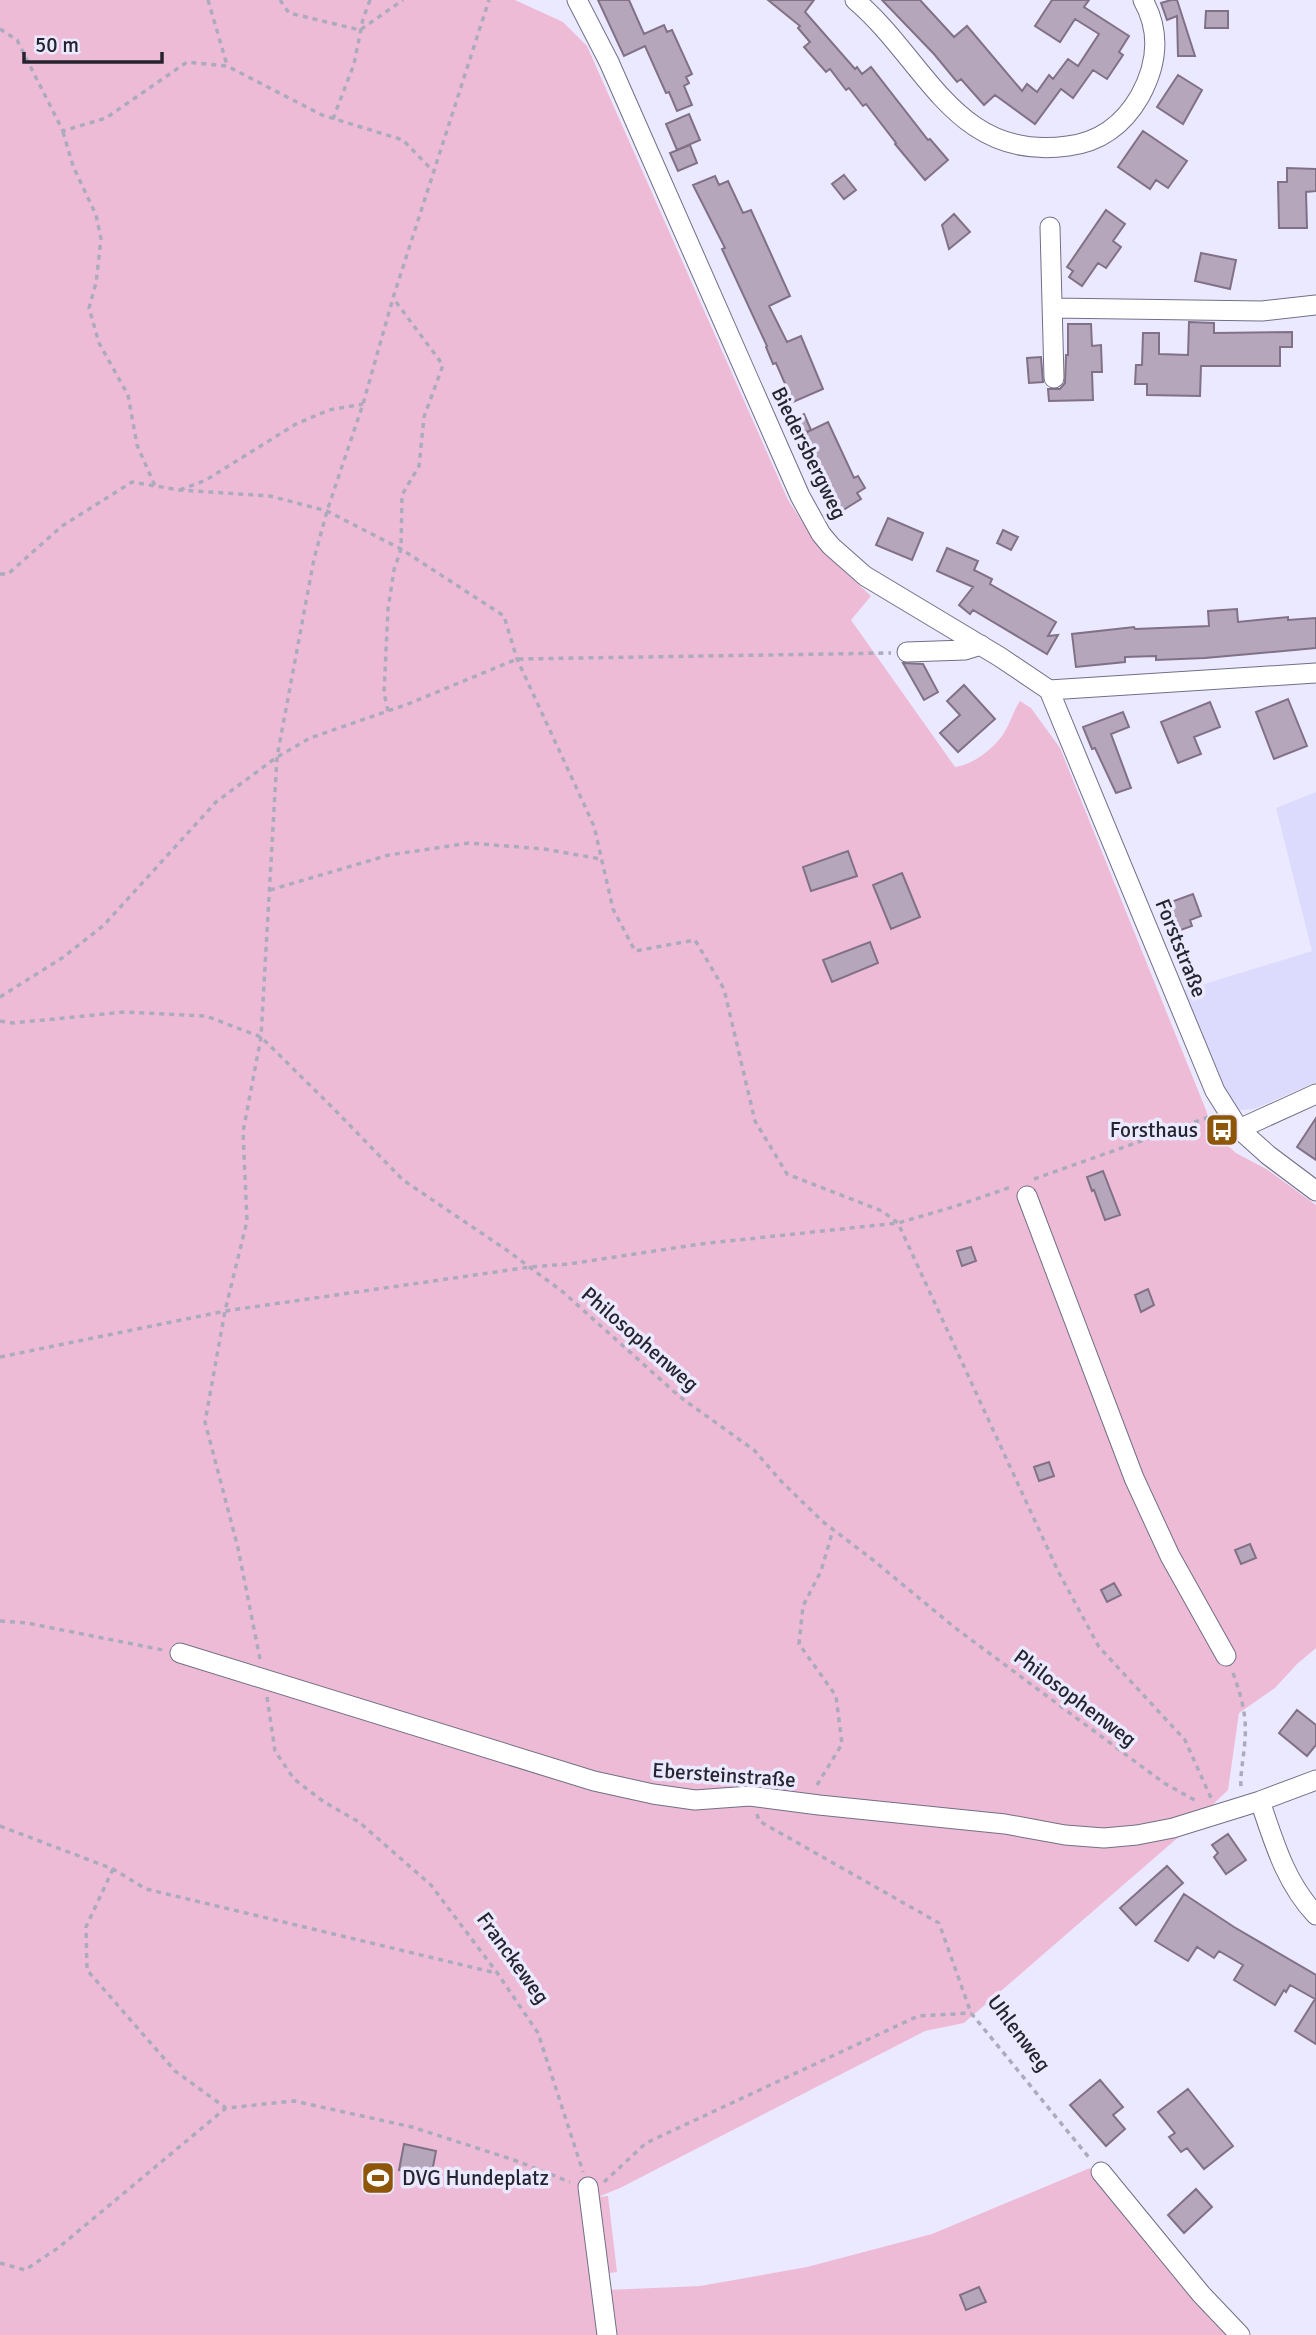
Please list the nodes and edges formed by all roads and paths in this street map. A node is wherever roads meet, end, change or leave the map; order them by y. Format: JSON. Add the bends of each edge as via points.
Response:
{"nodes":[{"id":1,"x":208,"y":0,"type":"edge"},
{"id":2,"x":279,"y":0,"type":"edge"},
{"id":3,"x":370,"y":0,"type":"edge"},
{"id":4,"x":403,"y":0,"type":"edge"},
{"id":5,"x":489,"y":0,"type":"edge"},
{"id":6,"x":561,"y":0,"type":"edge"},
{"id":7,"x":855,"y":0,"type":"edge"},
{"id":8,"x":1143,"y":0,"type":"edge"},
{"id":9,"x":580,"y":5,"type":"edge"},
{"id":10,"x":0,"y":29,"type":"edge"},
{"id":11,"x":360,"y":30,"type":"junction"},
{"id":12,"x":228,"y":66,"type":"junction"},
{"id":13,"x":333,"y":119,"type":"junction"},
{"id":14,"x":63,"y":131,"type":"junction"},
{"id":15,"x":433,"y":172,"type":"junction"},
{"id":16,"x":1050,"y":228,"type":"dead end"},
{"id":17,"x":393,"y":298,"type":"junction"},
{"id":18,"x":1316,"y":305,"type":"edge"},
{"id":19,"x":1053,"y":308,"type":"junction"},
{"id":20,"x":1054,"y":378,"type":"dead end"},
{"id":21,"x":363,"y":404,"type":"junction"},
{"id":22,"x":155,"y":486,"type":"junction"},
{"id":23,"x":179,"y":490,"type":"junction"},
{"id":24,"x":327,"y":511,"type":"junction"},
{"id":25,"x":401,"y":549,"type":"junction"},
{"id":26,"x":0,"y":575,"type":"edge"},
{"id":27,"x":981,"y":645,"type":"junction"},
{"id":28,"x":907,"y":652,"type":"joint"},
{"id":29,"x":517,"y":659,"type":"junction"},
{"id":30,"x":1316,"y":673,"type":"edge"},
{"id":31,"x":1049,"y":690,"type":"junction"},
{"id":32,"x":388,"y":711,"type":"junction"},
{"id":33,"x":278,"y":757,"type":"junction"},
{"id":34,"x":601,"y":859,"type":"junction"},
{"id":35,"x":270,"y":890,"type":"junction"},
{"id":36,"x":0,"y":997,"type":"edge"},
{"id":37,"x":0,"y":1021,"type":"edge"},
{"id":38,"x":261,"y":1037,"type":"junction"},
{"id":39,"x":1316,"y":1094,"type":"edge"},
{"id":40,"x":1226,"y":1111,"type":"junction"},
{"id":41,"x":1239,"y":1129,"type":"junction"},
{"id":42,"x":1026,"y":1187,"type":"junction"},
{"id":43,"x":1316,"y":1191,"type":"edge"},
{"id":44,"x":898,"y":1223,"type":"junction"},
{"id":45,"x":530,"y":1267,"type":"junction"},
{"id":46,"x":225,"y":1311,"type":"junction"},
{"id":47,"x":0,"y":1357,"type":"edge"},
{"id":48,"x":833,"y":1530,"type":"junction"},
{"id":49,"x":0,"y":1621,"type":"edge"},
{"id":50,"x":180,"y":1653,"type":"joint"},
{"id":51,"x":1226,"y":1656,"type":"joint"},
{"id":52,"x":264,"y":1679,"type":"junction"},
{"id":53,"x":1316,"y":1780,"type":"edge"},
{"id":54,"x":750,"y":1796,"type":"junction"},
{"id":55,"x":805,"y":1803,"type":"junction"},
{"id":56,"x":1252,"y":1803,"type":"junction"},
{"id":57,"x":1218,"y":1813,"type":"junction"},
{"id":58,"x":0,"y":1826,"type":"edge"},
{"id":59,"x":113,"y":1869,"type":"junction"},
{"id":60,"x":1316,"y":1915,"type":"edge"},
{"id":61,"x":498,"y":1974,"type":"junction"},
{"id":62,"x":971,"y":2013,"type":"junction"},
{"id":63,"x":226,"y":2108,"type":"junction"},
{"id":64,"x":1101,"y":2172,"type":"joint"},
{"id":65,"x":588,"y":2187,"type":"junction"},
{"id":66,"x":0,"y":2263,"type":"edge"},
{"id":67,"x":607,"y":2335,"type":"edge"},
{"id":68,"x":1240,"y":2335,"type":"edge"}],
"edges":[{"from":1,"to":12,"type":"path"},
{"from":2,"to":11,"type":"path","via":[[289,13]]},
{"from":3,"to":11,"type":"path"},
{"from":4,"to":11,"type":"path"},
{"from":5,"to":15,"type":"path","name":"Franckeweg"},
{"from":6,"to":9,"type":"street","name":"Biedersbergweg"},
{"from":7,"to":8,"type":"street","via":[[955,113],[999,140],[1033,149],[1078,145],[1103,136],[1139,99],[1156,52],[1154,27]]},
{"from":9,"to":27,"type":"street","name":"Biedersbergweg","via":[[821,534],[865,576]]},
{"from":10,"to":14,"type":"path","via":[[17,40]]},
{"from":11,"to":13,"type":"path","via":[[354,64]]},
{"from":12,"to":13,"type":"path"},
{"from":12,"to":14,"type":"path","via":[[187,62],[106,118]]},
{"from":13,"to":15,"type":"path","via":[[403,140]]},
{"from":14,"to":22,"type":"path","via":[[101,239],[89,308],[99,343],[128,394],[137,445]]},
{"from":15,"to":17,"type":"path","name":"Franckeweg"},
{"from":16,"to":19,"type":"street"},
{"from":17,"to":21,"type":"path","name":"Franckeweg"},
{"from":17,"to":25,"type":"path","via":[[443,365],[424,417],[419,466],[402,495]]},
{"from":18,"to":19,"type":"street","via":[[1262,311]]},
{"from":19,"to":20,"type":"street"},
{"from":21,"to":23,"type":"path","via":[[329,410],[296,424],[206,480]]},
{"from":21,"to":24,"type":"path","name":"Franckeweg"},
{"from":22,"to":23,"type":"path"},
{"from":22,"to":26,"type":"path","via":[[132,482],[62,526],[8,574]]},
{"from":23,"to":24,"type":"path","via":[[270,496]]},
{"from":24,"to":25,"type":"path"},
{"from":24,"to":33,"type":"path","name":"Franckeweg"},
{"from":25,"to":29,"type":"path","via":[[505,617]]},
{"from":25,"to":32,"type":"path","via":[[388,609],[384,693]]},
{"from":27,"to":28,"type":"street"},
{"from":27,"to":31,"type":"street","name":"Biedersbergweg"},
{"from":28,"to":29,"type":"path"},
{"from":29,"to":32,"type":"path"},
{"from":29,"to":34,"type":"path","via":[[594,827]]},
{"from":30,"to":31,"type":"street"},
{"from":31,"to":40,"type":"street","name":"Forststraße"},
{"from":32,"to":33,"type":"path","via":[[310,738]]},
{"from":33,"to":35,"type":"path","name":"Franckeweg"},
{"from":33,"to":36,"type":"path","via":[[216,802],[103,926]]},
{"from":34,"to":35,"type":"path","via":[[544,849],[468,844],[389,855]]},
{"from":34,"to":44,"type":"path","via":[[613,909],[635,951],[695,940],[724,989],[755,1121],[787,1174],[882,1211]]},
{"from":35,"to":38,"type":"path","name":"Franckeweg"},
{"from":37,"to":38,"type":"path","name":"Philosophenweg","via":[[125,1012],[206,1016]]},
{"from":38,"to":45,"type":"path","name":"Philosophenweg","via":[[404,1180]]},
{"from":38,"to":46,"type":"path","name":"Franckeweg","via":[[243,1132],[247,1221]]},
{"from":39,"to":41,"type":"street"},
{"from":40,"to":41,"type":"street","name":"Forststraße"},
{"from":40,"to":42,"type":"path"},
{"from":41,"to":43,"type":"street","name":"Forststraße"},
{"from":42,"to":44,"type":"path"},
{"from":42,"to":51,"type":"street","via":[[1134,1478],[1170,1556]]},
{"from":44,"to":45,"type":"path"},
{"from":44,"to":57,"type":"path","via":[[1058,1571],[1099,1647],[1185,1741]]},
{"from":45,"to":46,"type":"path"},
{"from":45,"to":48,"type":"path","name":"Philosophenweg","via":[[680,1397],[754,1450]]},
{"from":46,"to":47,"type":"path"},
{"from":46,"to":52,"type":"path","name":"Franckeweg","via":[[205,1422],[238,1548]]},
{"from":48,"to":55,"type":"path","via":[[821,1572],[803,1606],[799,1644],[836,1696],[842,1744]]},
{"from":48,"to":57,"type":"path","name":"Philosophenweg","via":[[1118,1751]]},
{"from":49,"to":50,"type":"path"},
{"from":50,"to":52,"type":"street","name":"Ebersteinstraße"},
{"from":51,"to":56,"type":"path","via":[[1241,1694],[1245,1740],[1240,1771]]},
{"from":52,"to":54,"type":"street","name":"Ebersteinstraße","via":[[594,1781],[695,1800]]},
{"from":52,"to":61,"type":"path","name":"Franckeweg","via":[[275,1751],[294,1779],[359,1822],[431,1885]]},
{"from":53,"to":56,"type":"street","name":"Ebersteinstraße"},
{"from":54,"to":55,"type":"street","name":"Ebersteinstraße"},
{"from":54,"to":62,"type":"path","name":"Uhlenweg","via":[[759,1821],[939,1923]]},
{"from":55,"to":57,"type":"street","name":"Ebersteinstraße","via":[[1104,1838],[1173,1828]]},
{"from":56,"to":57,"type":"street","name":"Ebersteinstraße"},
{"from":56,"to":60,"type":"street","via":[[1288,1877]]},
{"from":58,"to":59,"type":"path"},
{"from":59,"to":61,"type":"path","via":[[146,1889]]},
{"from":59,"to":63,"type":"path","via":[[86,1927],[87,1970],[175,2071]]},
{"from":61,"to":65,"type":"path","name":"Franckeweg","via":[[538,2033]]},
{"from":62,"to":64,"type":"path","name":"Uhlenweg"},
{"from":62,"to":65,"type":"path","via":[[918,2016],[646,2143],[600,2186]]},
{"from":63,"to":65,"type":"path","via":[[294,2101],[412,2127]]},
{"from":63,"to":66,"type":"path","via":[[58,2248],[25,2270]]},
{"from":64,"to":68,"type":"street"},
{"from":65,"to":67,"type":"street"}]}
